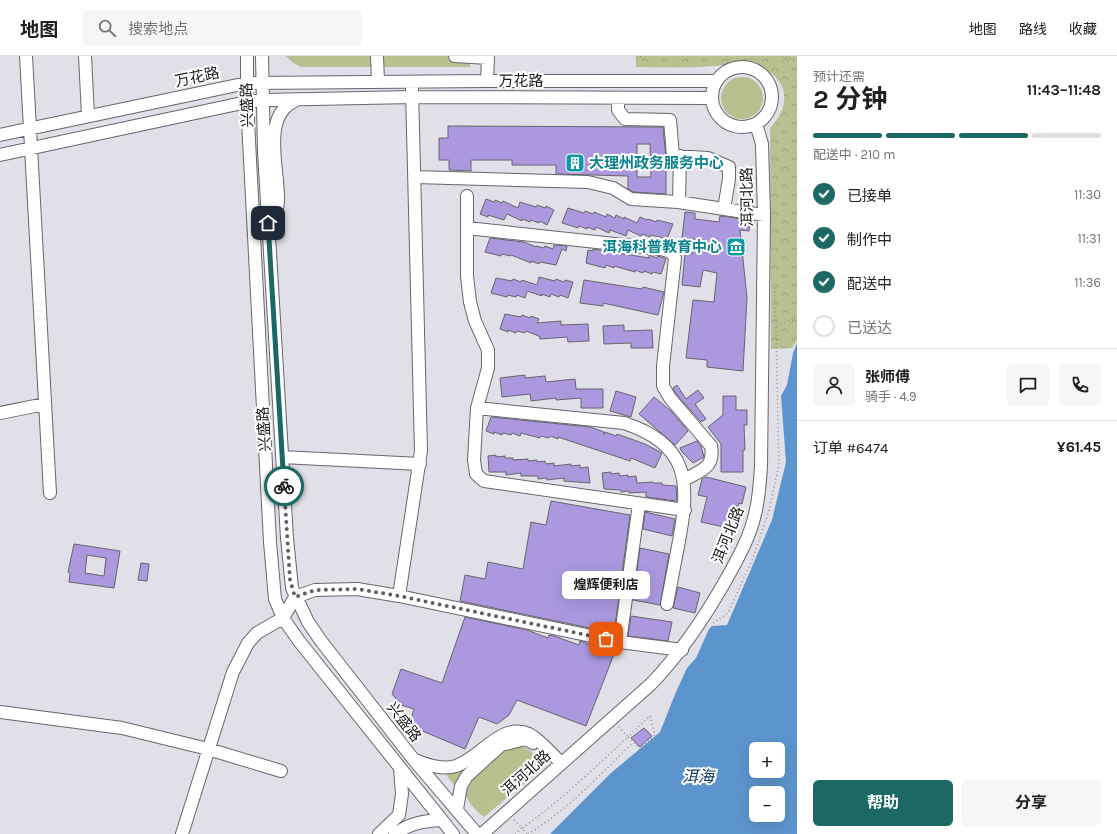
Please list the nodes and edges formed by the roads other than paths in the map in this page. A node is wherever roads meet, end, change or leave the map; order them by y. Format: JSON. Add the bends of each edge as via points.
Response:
{"nodes":[{"id":1,"x":26,"y":56,"type":"edge"},
{"id":2,"x":85,"y":56,"type":"edge"},
{"id":3,"x":247,"y":56,"type":"edge"},
{"id":4,"x":262,"y":56,"type":"edge"},
{"id":5,"x":377,"y":56,"type":"edge"},
{"id":6,"x":455,"y":56,"type":"edge"},
{"id":7,"x":750,"y":62,"type":"edge"},
{"id":8,"x":487,"y":80,"type":"junction"},
{"id":9,"x":715,"y":81,"type":"junction"},
{"id":10,"x":378,"y":82,"type":"junction"},
{"id":11,"x":412,"y":82,"type":"junction"},
{"id":12,"x":247,"y":83,"type":"junction"},
{"id":13,"x":262,"y":83,"type":"junction"},
{"id":14,"x":412,"y":97,"type":"junction"},
{"id":15,"x":300,"y":98,"type":"junction"},
{"id":16,"x":618,"y":98,"type":"junction"},
{"id":17,"x":711,"y":98,"type":"junction"},
{"id":18,"x":262,"y":100,"type":"junction"},
{"id":19,"x":247,"y":102,"type":"junction"},
{"id":20,"x":88,"y":116,"type":"junction"},
{"id":21,"x":756,"y":124,"type":"junction"},
{"id":22,"x":30,"y":129,"type":"junction"},
{"id":23,"x":0,"y":135,"type":"edge"},
{"id":24,"x":31,"y":148,"type":"junction"},
{"id":25,"x":0,"y":155,"type":"edge"},
{"id":26,"x":680,"y":156,"type":"junction"},
{"id":27,"x":415,"y":177,"type":"junction"},
{"id":28,"x":467,"y":196,"type":"dead end"},
{"id":29,"x":679,"y":202,"type":"junction"},
{"id":30,"x":724,"y":209,"type":"junction"},
{"id":31,"x":764,"y":215,"type":"junction"},
{"id":32,"x":467,"y":228,"type":"junction"},
{"id":33,"x":269,"y":237,"type":"junction"},
{"id":34,"x":45,"y":404,"type":"junction"},
{"id":35,"x":477,"y":408,"type":"junction"},
{"id":36,"x":0,"y":413,"type":"edge"},
{"id":37,"x":282,"y":457,"type":"junction"},
{"id":38,"x":420,"y":464,"type":"junction"},
{"id":39,"x":684,"y":480,"type":"junction"},
{"id":40,"x":50,"y":493,"type":"dead end"},
{"id":41,"x":639,"y":504,"type":"junction"},
{"id":42,"x":685,"y":510,"type":"junction"},
{"id":43,"x":399,"y":596,"type":"junction"},
{"id":44,"x":295,"y":597,"type":"junction"},
{"id":45,"x":667,"y":604,"type":"dead end"},
{"id":46,"x":283,"y":618,"type":"junction"},
{"id":47,"x":620,"y":642,"type":"junction"},
{"id":48,"x":682,"y":650,"type":"junction"},
{"id":49,"x":0,"y":712,"type":"edge"},
{"id":50,"x":545,"y":747,"type":"junction"},
{"id":51,"x":208,"y":749,"type":"junction"},
{"id":52,"x":414,"y":760,"type":"junction"},
{"id":53,"x":561,"y":763,"type":"junction"},
{"id":54,"x":400,"y":768,"type":"junction"},
{"id":55,"x":281,"y":771,"type":"dead end"},
{"id":56,"x":457,"y":809,"type":"junction"},
{"id":57,"x":441,"y":820,"type":"junction"},
{"id":58,"x":182,"y":834,"type":"edge"},
{"id":59,"x":379,"y":834,"type":"edge"},
{"id":60,"x":395,"y":834,"type":"edge"},
{"id":61,"x":453,"y":834,"type":"edge"},
{"id":62,"x":476,"y":834,"type":"edge"},
{"id":63,"x":482,"y":834,"type":"edge"}],
"edges":[{"from":1,"to":22,"type":"street"},
{"from":2,"to":20,"type":"street"},
{"from":3,"to":12,"type":"street","name":"兴盛路"},
{"from":4,"to":13,"type":"street","name":"兴盛路"},
{"from":5,"to":10,"type":"street"},
{"from":6,"to":8,"type":"street","via":[[488,58]]},
{"from":7,"to":9,"type":"street","via":[[727,70]]},
{"from":7,"to":21,"type":"street","via":[[768,82],[772,93],[772,105],[768,113]]},
{"from":8,"to":9,"type":"street","name":"万花路"},
{"from":8,"to":11,"type":"street","name":"万花路"},
{"from":9,"to":17,"type":"street"},
{"from":10,"to":11,"type":"street","name":"万花路"},
{"from":10,"to":13,"type":"street","name":"万花路"},
{"from":11,"to":14,"type":"street"},
{"from":12,"to":13,"type":"street","name":"万花路"},
{"from":12,"to":19,"type":"street","name":"兴盛路"},
{"from":12,"to":20,"type":"street","name":"万花路"},
{"from":13,"to":18,"type":"street","name":"兴盛路"},
{"from":14,"to":15,"type":"street","name":"万花路"},
{"from":14,"to":16,"type":"street","name":"万花路"},
{"from":14,"to":27,"type":"street"},
{"from":15,"to":18,"type":"street","name":"万花路"},
{"from":15,"to":33,"type":"street","via":[[285,106],[274,127],[278,208]]},
{"from":16,"to":17,"type":"street","name":"万花路"},
{"from":16,"to":26,"type":"street","via":[[618,110],[624,119],[670,120],[673,156]]},
{"from":17,"to":21,"type":"street","via":[[718,117],[726,123],[736,127]]},
{"from":18,"to":19,"type":"street","name":"万花路"},
{"from":18,"to":33,"type":"street","name":"兴盛路"},
{"from":19,"to":24,"type":"street","name":"万花路"},
{"from":19,"to":46,"type":"street","name":"兴盛路","via":[[273,586],[275,600]]},
{"from":20,"to":22,"type":"street","name":"万花路"},
{"from":21,"to":31,"type":"street","name":"洱河北路","via":[[762,144]]},
{"from":22,"to":23,"type":"street","name":"万花路"},
{"from":22,"to":24,"type":"street"},
{"from":24,"to":25,"type":"street","name":"万花路"},
{"from":24,"to":34,"type":"street"},
{"from":26,"to":29,"type":"street"},
{"from":26,"to":30,"type":"street","via":[[708,158],[729,167]]},
{"from":27,"to":29,"type":"street","via":[[588,182],[613,188],[631,199]]},
{"from":27,"to":38,"type":"street"},
{"from":28,"to":32,"type":"street"},
{"from":29,"to":30,"type":"street"},
{"from":30,"to":31,"type":"street"},
{"from":31,"to":48,"type":"street","name":"洱河北路","via":[[761,466],[758,497],[749,532],[738,558],[715,600]]},
{"from":32,"to":35,"type":"street","via":[[470,302],[488,350],[488,368]]},
{"from":32,"to":39,"type":"street","via":[[671,252],[675,258],[663,366],[664,386],[670,398],[711,446],[713,456],[709,465]]},
{"from":33,"to":37,"type":"street","name":"兴盛路"},
{"from":34,"to":36,"type":"street"},
{"from":34,"to":40,"type":"street"},
{"from":35,"to":39,"type":"street","via":[[604,420],[641,429],[662,441],[672,453]]},
{"from":35,"to":41,"type":"street","via":[[474,460],[476,474],[484,481]]},
{"from":37,"to":38,"type":"street"},
{"from":37,"to":44,"type":"street","name":"兴盛路","via":[[290,580]]},
{"from":38,"to":43,"type":"street"},
{"from":39,"to":42,"type":"street"},
{"from":41,"to":42,"type":"street"},
{"from":41,"to":47,"type":"street"},
{"from":42,"to":45,"type":"street"},
{"from":43,"to":44,"type":"street","via":[[337,588],[315,590]]},
{"from":43,"to":47,"type":"street"},
{"from":44,"to":46,"type":"street"},
{"from":44,"to":52,"type":"street","name":"兴盛路","via":[[321,641]]},
{"from":46,"to":51,"type":"street","via":[[257,633],[241,654]]},
{"from":46,"to":54,"type":"street","name":"兴盛路","via":[[299,642]]},
{"from":47,"to":48,"type":"street"},
{"from":48,"to":53,"type":"street","name":"洱河北路","via":[[651,684]]},
{"from":49,"to":51,"type":"street","via":[[115,727]]},
{"from":50,"to":52,"type":"street","via":[[530,734],[516,731],[493,741],[458,766],[433,766]]},
{"from":50,"to":53,"type":"street"},
{"from":50,"to":56,"type":"street","via":[[525,739],[501,745],[467,776],[461,786]]},
{"from":51,"to":55,"type":"street"},
{"from":51,"to":58,"type":"street"},
{"from":52,"to":56,"type":"street","name":"兴盛路"},
{"from":53,"to":63,"type":"street","name":"洱河北路"},
{"from":54,"to":57,"type":"street","name":"兴盛路"},
{"from":54,"to":59,"type":"street","via":[[402,794],[399,815]]},
{"from":56,"to":62,"type":"street","name":"兴盛路"},
{"from":57,"to":60,"type":"street","via":[[418,822]]},
{"from":57,"to":61,"type":"street","name":"兴盛路"}]}
